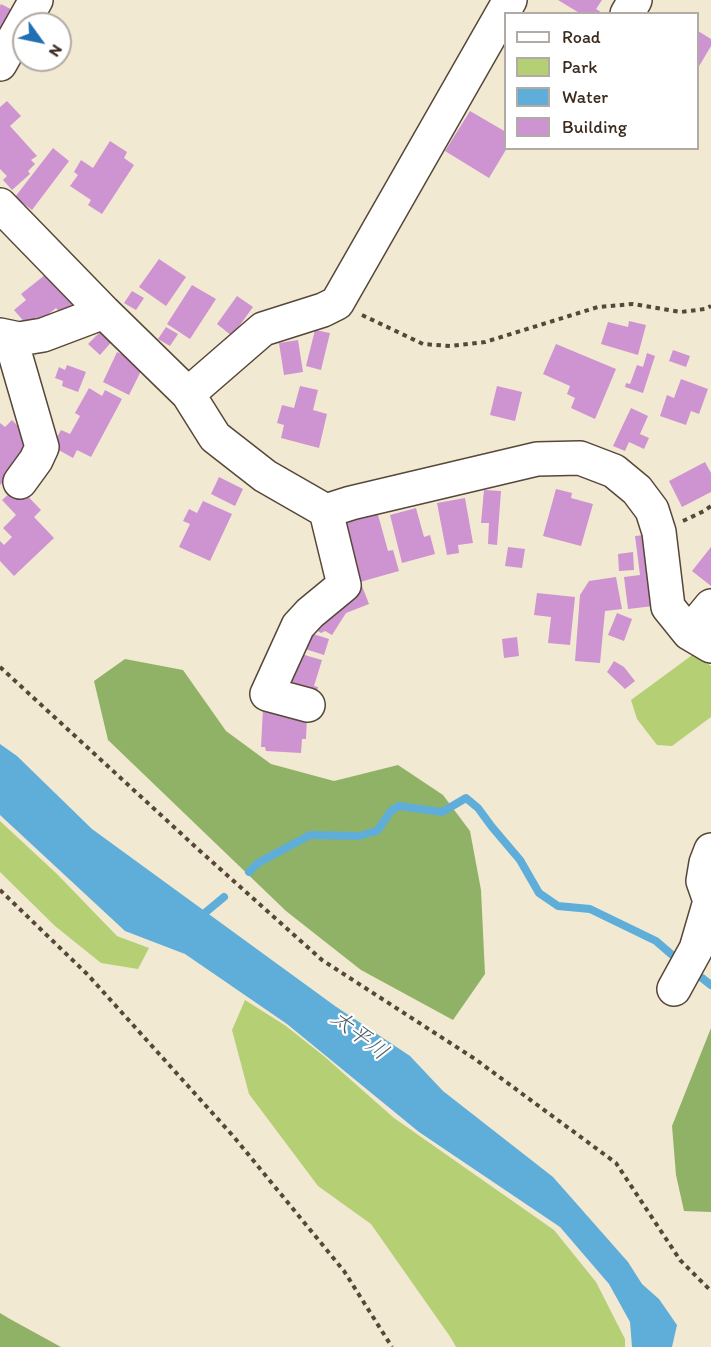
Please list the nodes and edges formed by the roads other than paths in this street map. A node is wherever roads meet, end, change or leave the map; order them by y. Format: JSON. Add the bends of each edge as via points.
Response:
{"nodes":[{"id":1,"x":36,"y":0,"type":"edge"},
{"id":2,"x":510,"y":0,"type":"edge"},
{"id":3,"x":0,"y":64,"type":"edge"},
{"id":4,"x":0,"y":205,"type":"edge"},
{"id":5,"x":104,"y":312,"type":"junction"},
{"id":6,"x":10,"y":337,"type":"edge"},
{"id":7,"x":189,"y":394,"type":"junction"},
{"id":8,"x":20,"y":482,"type":"dead end"},
{"id":9,"x":326,"y":511,"type":"junction"},
{"id":10,"x":711,"y":606,"type":"edge"},
{"id":11,"x":700,"y":640,"type":"edge"},
{"id":12,"x":309,"y":705,"type":"dead end"},
{"id":13,"x":711,"y":850,"type":"edge"},
{"id":14,"x":674,"y":989,"type":"dead end"}],
"edges":[{"from":1,"to":3,"type":"street"},
{"from":2,"to":7,"type":"street","via":[[337,303],[263,329]]},
{"from":4,"to":5,"type":"street"},
{"from":5,"to":6,"type":"street","via":[[43,335]]},
{"from":5,"to":7,"type":"street"},
{"from":6,"to":8,"type":"street","via":[[42,447]]},
{"from":7,"to":9,"type":"street","via":[[214,437],[265,476]]},
{"from":9,"to":11,"type":"street","via":[[537,459],[580,458],[614,471],[637,489],[652,510],[668,607]]},
{"from":9,"to":12,"type":"street","via":[[344,585],[298,626],[267,694]]},
{"from":10,"to":11,"type":"street"},
{"from":13,"to":14,"type":"street","via":[[703,881],[710,901],[696,949]]}]}
